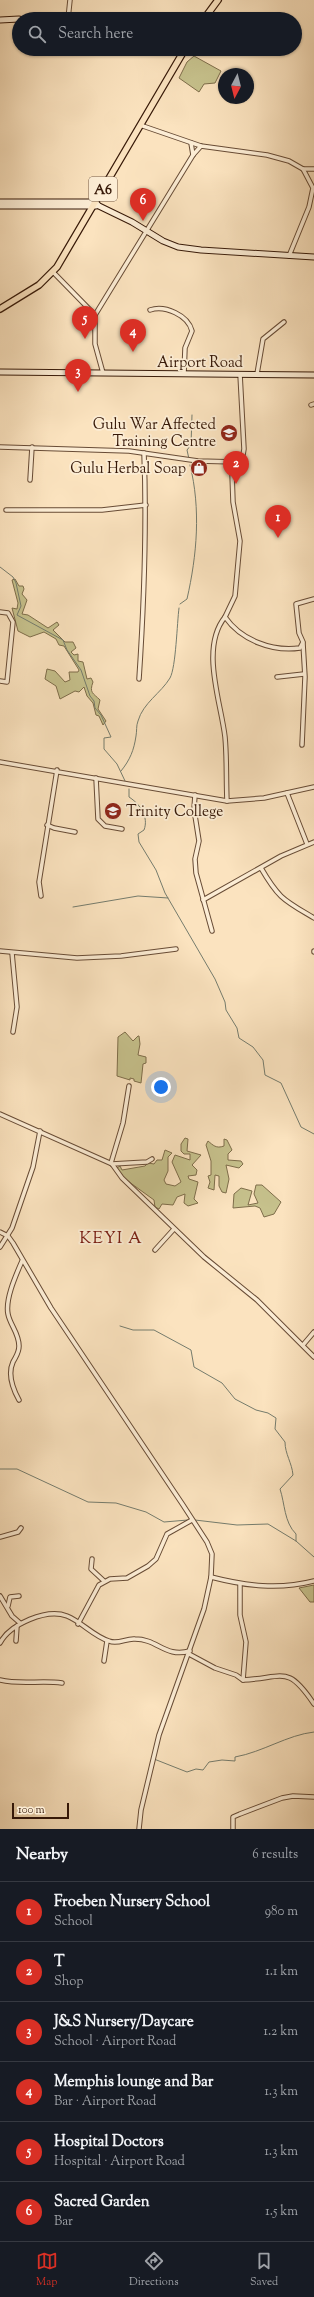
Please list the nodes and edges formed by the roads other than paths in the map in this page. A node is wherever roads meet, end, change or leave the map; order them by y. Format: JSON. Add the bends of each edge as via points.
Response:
{"nodes":[{"id":1,"x":70,"y":0,"type":"edge"},
{"id":2,"x":218,"y":0,"type":"edge"},
{"id":3,"x":69,"y":12,"type":"edge"},
{"id":4,"x":209,"y":12,"type":"edge"},
{"id":5,"x":12,"y":19,"type":"edge"},
{"id":6,"x":0,"y":20,"type":"edge"},
{"id":7,"x":181,"y":56,"type":"edge"},
{"id":8,"x":140,"y":125,"type":"junction"},
{"id":9,"x":191,"y":143,"type":"junction"},
{"id":10,"x":201,"y":146,"type":"junction"},
{"id":11,"x":193,"y":155,"type":"junction"},
{"id":12,"x":303,"y":169,"type":"junction"},
{"id":13,"x":314,"y":169,"type":"edge"},
{"id":14,"x":314,"y":183,"type":"edge"},
{"id":15,"x":313,"y":188,"type":"edge"},
{"id":16,"x":0,"y":202,"type":"edge"},
{"id":17,"x":312,"y":202,"type":"edge"},
{"id":18,"x":95,"y":205,"type":"junction"},
{"id":19,"x":0,"y":206,"type":"edge"},
{"id":20,"x":146,"y":231,"type":"junction"},
{"id":21,"x":289,"y":256,"type":"junction"},
{"id":22,"x":314,"y":257,"type":"edge"},
{"id":23,"x":53,"y":272,"type":"junction"},
{"id":24,"x":0,"y":309,"type":"edge"},
{"id":25,"x":150,"y":310,"type":"dead end"},
{"id":26,"x":95,"y":315,"type":"junction"},
{"id":27,"x":284,"y":322,"type":"dead end"},
{"id":28,"x":0,"y":372,"type":"edge"},
{"id":29,"x":103,"y":373,"type":"junction"},
{"id":30,"x":184,"y":374,"type":"junction"},
{"id":31,"x":240,"y":374,"type":"junction"},
{"id":32,"x":256,"y":374,"type":"junction"},
{"id":33,"x":314,"y":375,"type":"edge"},
{"id":34,"x":0,"y":447,"type":"edge"},
{"id":35,"x":32,"y":447,"type":"junction"},
{"id":36,"x":144,"y":453,"type":"junction"},
{"id":37,"x":236,"y":462,"type":"junction"},
{"id":38,"x":30,"y":480,"type":"dead end"},
{"id":39,"x":146,"y":505,"type":"junction"},
{"id":40,"x":6,"y":510,"type":"dead end"},
{"id":41,"x":314,"y":599,"type":"edge"},
{"id":42,"x":0,"y":612,"type":"edge"},
{"id":43,"x":225,"y":617,"type":"junction"},
{"id":44,"x":303,"y":642,"type":"junction"},
{"id":45,"x":304,"y":674,"type":"junction"},
{"id":46,"x":277,"y":677,"type":"dead end"},
{"id":47,"x":139,"y":679,"type":"dead end"},
{"id":48,"x":0,"y":681,"type":"edge"},
{"id":49,"x":302,"y":746,"type":"dead end"},
{"id":50,"x":0,"y":762,"type":"edge"},
{"id":51,"x":57,"y":770,"type":"junction"},
{"id":52,"x":96,"y":778,"type":"junction"},
{"id":53,"x":314,"y":787,"type":"edge"},
{"id":54,"x":287,"y":793,"type":"junction"},
{"id":55,"x":195,"y":795,"type":"junction"},
{"id":56,"x":227,"y":801,"type":"junction"},
{"id":57,"x":47,"y":825,"type":"junction"},
{"id":58,"x":122,"y":829,"type":"dead end"},
{"id":59,"x":75,"y":832,"type":"dead end"},
{"id":60,"x":314,"y":842,"type":"edge"},
{"id":61,"x":307,"y":844,"type":"junction"},
{"id":62,"x":261,"y":868,"type":"junction"},
{"id":63,"x":41,"y":896,"type":"dead end"},
{"id":64,"x":203,"y":900,"type":"junction"},
{"id":65,"x":314,"y":918,"type":"edge"},
{"id":66,"x":212,"y":931,"type":"dead end"},
{"id":67,"x":176,"y":949,"type":"dead end"},
{"id":68,"x":0,"y":951,"type":"edge"},
{"id":69,"x":12,"y":953,"type":"junction"},
{"id":70,"x":13,"y":1032,"type":"dead end"},
{"id":71,"x":129,"y":1086,"type":"dead end"},
{"id":72,"x":0,"y":1114,"type":"edge"},
{"id":73,"x":40,"y":1131,"type":"junction"},
{"id":74,"x":152,"y":1160,"type":"dead end"},
{"id":75,"x":111,"y":1164,"type":"junction"},
{"id":76,"x":174,"y":1229,"type":"junction"},
{"id":77,"x":0,"y":1232,"type":"edge"},
{"id":78,"x":8,"y":1236,"type":"junction"},
{"id":79,"x":0,"y":1247,"type":"edge"},
{"id":80,"x":155,"y":1250,"type":"dead end"},
{"id":81,"x":22,"y":1261,"type":"junction"},
{"id":82,"x":314,"y":1332,"type":"edge"},
{"id":83,"x":303,"y":1345,"type":"junction"},
{"id":84,"x":314,"y":1357,"type":"edge"},
{"id":85,"x":19,"y":1400,"type":"dead end"},
{"id":86,"x":192,"y":1520,"type":"junction"},
{"id":87,"x":20,"y":1528,"type":"dead end"},
{"id":88,"x":0,"y":1538,"type":"edge"},
{"id":89,"x":92,"y":1559,"type":"dead end"},
{"id":90,"x":211,"y":1577,"type":"junction"},
{"id":91,"x":104,"y":1581,"type":"junction"},
{"id":92,"x":314,"y":1581,"type":"edge"},
{"id":93,"x":240,"y":1584,"type":"junction"},
{"id":94,"x":0,"y":1596,"type":"edge"},
{"id":95,"x":18,"y":1596,"type":"dead end"},
{"id":96,"x":8,"y":1607,"type":"junction"},
{"id":97,"x":78,"y":1624,"type":"junction"},
{"id":98,"x":19,"y":1625,"type":"junction"},
{"id":99,"x":16,"y":1641,"type":"dead end"},
{"id":100,"x":107,"y":1641,"type":"junction"},
{"id":101,"x":0,"y":1643,"type":"edge"},
{"id":102,"x":190,"y":1653,"type":"junction"},
{"id":103,"x":104,"y":1660,"type":"dead end"},
{"id":104,"x":0,"y":1680,"type":"edge"},
{"id":105,"x":243,"y":1680,"type":"junction"},
{"id":106,"x":62,"y":1683,"type":"dead end"},
{"id":107,"x":314,"y":1704,"type":"edge"},
{"id":108,"x":314,"y":1797,"type":"edge"},
{"id":109,"x":138,"y":1829,"type":"edge"},
{"id":110,"x":233,"y":1829,"type":"edge"}],
"edges":[{"from":1,"to":3,"type":"street"},
{"from":2,"to":4,"type":"main road"},
{"from":5,"to":6,"type":"street"},
{"from":7,"to":8,"type":"main road","number":"A6"},
{"from":8,"to":9,"type":"street"},
{"from":8,"to":18,"type":"main road","number":"A6"},
{"from":9,"to":10,"type":"street"},
{"from":9,"to":11,"type":"street"},
{"from":10,"to":11,"type":"street"},
{"from":10,"to":12,"type":"street","via":[[277,158]]},
{"from":11,"to":20,"type":"street"},
{"from":12,"to":13,"type":"street"},
{"from":12,"to":15,"type":"street"},
{"from":14,"to":15,"type":"street"},
{"from":15,"to":17,"type":"street"},
{"from":16,"to":18,"type":"street"},
{"from":17,"to":21,"type":"street"},
{"from":18,"to":19,"type":"street"},
{"from":18,"to":20,"type":"street"},
{"from":18,"to":23,"type":"main road","number":"A6"},
{"from":20,"to":21,"type":"street","via":[[168,244],[191,249]]},
{"from":20,"to":26,"type":"street"},
{"from":21,"to":22,"type":"street"},
{"from":23,"to":24,"type":"main road","number":"A6","via":[[39,285]]},
{"from":23,"to":26,"type":"street"},
{"from":25,"to":30,"type":"street","via":[[171,310],[190,326],[192,331],[186,345]]},
{"from":26,"to":29,"type":"street","via":[[95,344]]},
{"from":27,"to":32,"type":"street","via":[[263,340]]},
{"from":28,"to":29,"type":"street","name":"Airport Road"},
{"from":29,"to":30,"type":"street","name":"Airport Road"},
{"from":30,"to":31,"type":"street","name":"Airport Road"},
{"from":31,"to":32,"type":"street","name":"Airport Road"},
{"from":31,"to":37,"type":"street","via":[[244,449],[243,455]]},
{"from":32,"to":33,"type":"street","name":"Airport Road"},
{"from":34,"to":35,"type":"street"},
{"from":35,"to":36,"type":"street"},
{"from":35,"to":38,"type":"street"},
{"from":36,"to":37,"type":"street","via":[[198,461]]},
{"from":36,"to":39,"type":"street"},
{"from":37,"to":43,"type":"street","via":[[232,473],[232,502],[240,541],[235,596]]},
{"from":39,"to":40,"type":"street","via":[[102,510]]},
{"from":39,"to":47,"type":"street"},
{"from":41,"to":44,"type":"street","via":[[296,604]]},
{"from":42,"to":48,"type":"street","via":[[10,615],[13,622],[8,679],[7,682]]},
{"from":43,"to":44,"type":"street","via":[[239,634],[268,647],[300,648]]},
{"from":43,"to":56,"type":"street","via":[[216,637],[214,669],[228,763]]},
{"from":44,"to":45,"type":"street"},
{"from":45,"to":46,"type":"street"},
{"from":45,"to":49,"type":"street"},
{"from":50,"to":51,"type":"street"},
{"from":51,"to":52,"type":"street"},
{"from":51,"to":57,"type":"street"},
{"from":52,"to":55,"type":"street"},
{"from":52,"to":58,"type":"street","via":[[98,819],[105,826]]},
{"from":53,"to":54,"type":"street"},
{"from":54,"to":56,"type":"street"},
{"from":54,"to":61,"type":"street"},
{"from":55,"to":56,"type":"street"},
{"from":55,"to":64,"type":"street","via":[[194,809],[199,841],[195,859],[196,873]]},
{"from":57,"to":59,"type":"street"},
{"from":57,"to":63,"type":"street","via":[[38,887]]},
{"from":60,"to":61,"type":"street"},
{"from":61,"to":62,"type":"street"},
{"from":62,"to":64,"type":"street"},
{"from":62,"to":65,"type":"street","via":[[282,898]]},
{"from":64,"to":66,"type":"street"},
{"from":67,"to":69,"type":"street","via":[[77,958]]},
{"from":68,"to":69,"type":"street"},
{"from":69,"to":70,"type":"street","via":[[17,1007]]},
{"from":71,"to":75,"type":"street","via":[[123,1123]]},
{"from":72,"to":73,"type":"street"},
{"from":73,"to":75,"type":"street"},
{"from":73,"to":78,"type":"street","via":[[33,1167]]},
{"from":74,"to":75,"type":"street"},
{"from":75,"to":76,"type":"street"},
{"from":76,"to":80,"type":"street"},
{"from":76,"to":83,"type":"street","via":[[204,1258],[258,1300]]},
{"from":77,"to":78,"type":"street"},
{"from":78,"to":79,"type":"street"},
{"from":78,"to":81,"type":"street"},
{"from":81,"to":85,"type":"street","via":[[11,1294],[8,1314],[19,1341],[19,1352],[10,1373]]},
{"from":81,"to":86,"type":"street"},
{"from":82,"to":83,"type":"street"},
{"from":83,"to":84,"type":"street"},
{"from":86,"to":90,"type":"street","via":[[211,1548]]},
{"from":86,"to":91,"type":"street","via":[[167,1534],[156,1559],[148,1566],[127,1578]]},
{"from":87,"to":88,"type":"street","via":[[18,1532]]},
{"from":89,"to":91,"type":"street","via":[[92,1570]]},
{"from":90,"to":93,"type":"street"},
{"from":90,"to":102,"type":"street"},
{"from":91,"to":97,"type":"street","via":[[93,1595]]},
{"from":92,"to":93,"type":"street","via":[[291,1585]]},
{"from":93,"to":105,"type":"street","via":[[240,1615],[246,1642]]},
{"from":94,"to":96,"type":"street"},
{"from":95,"to":96,"type":"street","via":[[10,1597]]},
{"from":96,"to":98,"type":"street"},
{"from":97,"to":98,"type":"street","via":[[59,1613],[39,1616]]},
{"from":97,"to":100,"type":"street"},
{"from":98,"to":99,"type":"street"},
{"from":98,"to":101,"type":"street"},
{"from":100,"to":102,"type":"street","via":[[116,1643],[134,1638],[175,1654]]},
{"from":100,"to":103,"type":"street"},
{"from":102,"to":105,"type":"street","via":[[215,1668]]},
{"from":102,"to":109,"type":"street","via":[[160,1735]]},
{"from":104,"to":106,"type":"street","via":[[16,1683]]},
{"from":105,"to":107,"type":"street","via":[[288,1676]]},
{"from":108,"to":110,"type":"street","via":[[282,1798],[240,1814],[233,1817]]}]}
